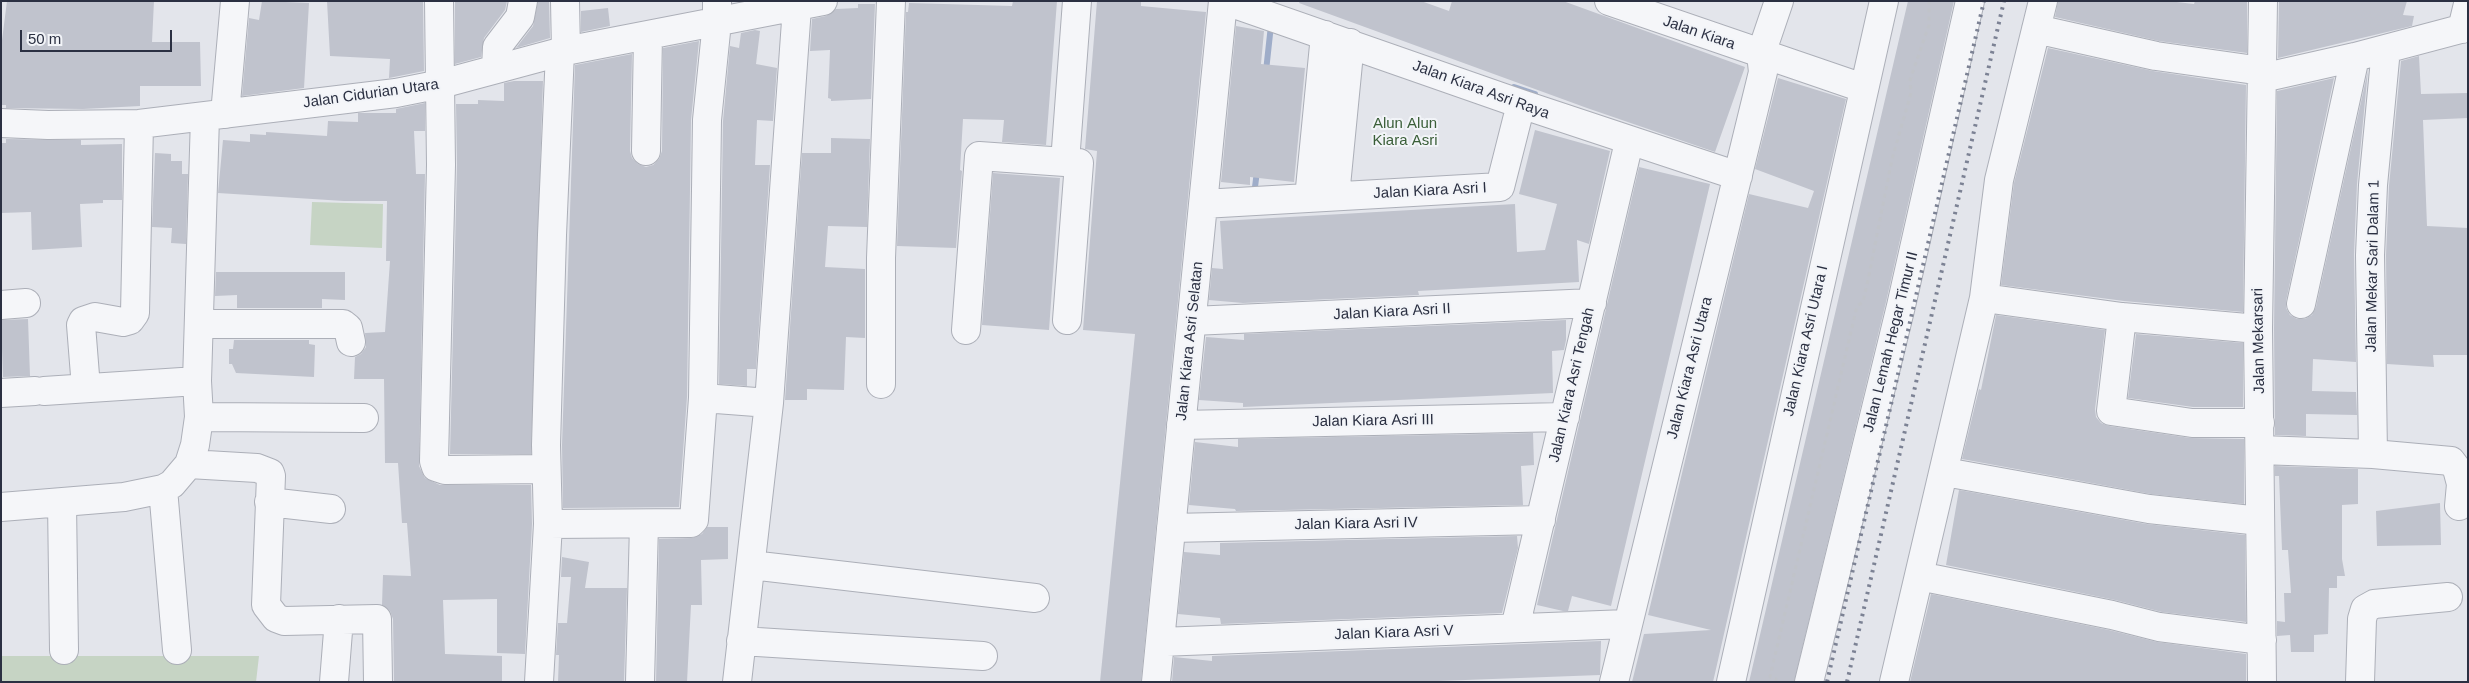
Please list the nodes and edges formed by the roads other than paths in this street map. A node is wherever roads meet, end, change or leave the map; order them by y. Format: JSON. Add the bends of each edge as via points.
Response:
{"nodes":[{"id":1,"x":235,"y":1,"type":"edge"},
{"id":2,"x":439,"y":1,"type":"edge"},
{"id":3,"x":523,"y":1,"type":"edge"},
{"id":4,"x":565,"y":1,"type":"edge"},
{"id":5,"x":891,"y":1,"type":"edge"},
{"id":6,"x":1077,"y":1,"type":"edge"},
{"id":7,"x":1224,"y":1,"type":"edge"},
{"id":8,"x":1609,"y":1,"type":"edge"},
{"id":9,"x":1779,"y":1,"type":"edge"},
{"id":10,"x":1884,"y":1,"type":"edge"},
{"id":11,"x":1970,"y":1,"type":"edge"},
{"id":12,"x":2042,"y":1,"type":"edge"},
{"id":13,"x":2264,"y":1,"type":"edge"},
{"id":14,"x":810,"y":4,"type":"edge"},
{"id":15,"x":717,"y":12,"type":"edge"},
{"id":16,"x":2466,"y":20,"type":"edge"},
{"id":17,"x":2036,"y":29,"type":"junction"},
{"id":18,"x":648,"y":35,"type":"junction"},
{"id":19,"x":1337,"y":39,"type":"junction"},
{"id":20,"x":2386,"y":49,"type":"junction"},
{"id":21,"x":563,"y":51,"type":"junction"},
{"id":22,"x":1762,"y":54,"type":"junction"},
{"id":23,"x":2355,"y":57,"type":"junction"},
{"id":24,"x":496,"y":68,"type":"junction"},
{"id":25,"x":2262,"y":74,"type":"junction"},
{"id":26,"x":441,"y":84,"type":"junction"},
{"id":27,"x":1863,"y":88,"type":"junction"},
{"id":28,"x":1521,"y":104,"type":"junction"},
{"id":29,"x":215,"y":115,"type":"junction"},
{"id":30,"x":1,"y":123,"type":"edge"},
{"id":31,"x":139,"y":124,"type":"junction"},
{"id":32,"x":1629,"y":142,"type":"junction"},
{"id":33,"x":646,"y":151,"type":"dead end"},
{"id":34,"x":1064,"y":162,"type":"junction"},
{"id":35,"x":1738,"y":176,"type":"junction"},
{"id":36,"x":1322,"y":197,"type":"junction"},
{"id":37,"x":1203,"y":204,"type":"junction"},
{"id":38,"x":1984,"y":298,"type":"junction"},
{"id":39,"x":1592,"y":303,"type":"junction"},
{"id":40,"x":2301,"y":304,"type":"dead end"},
{"id":41,"x":2122,"y":318,"type":"junction"},
{"id":42,"x":1067,"y":320,"type":"dead end"},
{"id":43,"x":1192,"y":321,"type":"junction"},
{"id":44,"x":200,"y":324,"type":"junction"},
{"id":45,"x":2258,"y":329,"type":"junction"},
{"id":46,"x":966,"y":330,"type":"dead end"},
{"id":47,"x":351,"y":342,"type":"dead end"},
{"id":48,"x":197,"y":381,"type":"junction"},
{"id":49,"x":882,"y":384,"type":"dead end"},
{"id":50,"x":86,"y":388,"type":"junction"},
{"id":51,"x":1,"y":393,"type":"edge"},
{"id":52,"x":703,"y":398,"type":"junction"},
{"id":53,"x":769,"y":403,"type":"junction"},
{"id":54,"x":200,"y":417,"type":"junction"},
{"id":55,"x":1565,"y":417,"type":"junction"},
{"id":56,"x":364,"y":418,"type":"dead end"},
{"id":57,"x":2260,"y":423,"type":"junction"},
{"id":58,"x":1181,"y":426,"type":"junction"},
{"id":59,"x":2260,"y":450,"type":"junction"},
{"id":60,"x":2373,"y":454,"type":"junction"},
{"id":61,"x":189,"y":464,"type":"junction"},
{"id":62,"x":546,"y":469,"type":"junction"},
{"id":63,"x":1945,"y":472,"type":"junction"},
{"id":64,"x":163,"y":489,"type":"junction"},
{"id":65,"x":62,"y":502,"type":"junction"},
{"id":66,"x":269,"y":502,"type":"junction"},
{"id":67,"x":2459,"y":506,"type":"dead end"},
{"id":68,"x":1,"y":507,"type":"edge"},
{"id":69,"x":331,"y":510,"type":"dead end"},
{"id":70,"x":1540,"y":520,"type":"junction"},
{"id":71,"x":2260,"y":521,"type":"junction"},
{"id":72,"x":548,"y":524,"type":"junction"},
{"id":73,"x":644,"y":524,"type":"junction"},
{"id":74,"x":1171,"y":528,"type":"junction"},
{"id":75,"x":752,"y":565,"type":"junction"},
{"id":76,"x":1919,"y":576,"type":"junction"},
{"id":77,"x":2448,"y":597,"type":"dead end"},
{"id":78,"x":1035,"y":598,"type":"dead end"},
{"id":79,"x":339,"y":620,"type":"junction"},
{"id":80,"x":1627,"y":624,"type":"junction"},
{"id":81,"x":1515,"y":628,"type":"junction"},
{"id":82,"x":2262,"y":640,"type":"junction"},
{"id":83,"x":741,"y":641,"type":"junction"},
{"id":84,"x":1160,"y":642,"type":"junction"},
{"id":85,"x":64,"y":650,"type":"dead end"},
{"id":86,"x":177,"y":650,"type":"dead end"},
{"id":87,"x":983,"y":656,"type":"dead end"},
{"id":88,"x":334,"y":682,"type":"edge"},
{"id":89,"x":378,"y":682,"type":"edge"},
{"id":90,"x":539,"y":682,"type":"edge"},
{"id":91,"x":640,"y":682,"type":"edge"},
{"id":92,"x":737,"y":682,"type":"edge"},
{"id":93,"x":1156,"y":682,"type":"edge"},
{"id":94,"x":1614,"y":682,"type":"edge"},
{"id":95,"x":1731,"y":682,"type":"edge"},
{"id":96,"x":1809,"y":682,"type":"edge"},
{"id":97,"x":1894,"y":682,"type":"edge"},
{"id":98,"x":2262,"y":682,"type":"edge"},
{"id":99,"x":2360,"y":682,"type":"edge"}],
"edges":[{"from":1,"to":29,"type":"street"},
{"from":2,"to":26,"type":"street"},
{"from":3,"to":24,"type":"street","via":[[520,18],[496,50]]},
{"from":4,"to":21,"type":"street"},
{"from":5,"to":49,"type":"street","via":[[881,258]]},
{"from":6,"to":34,"type":"street"},
{"from":7,"to":19,"type":"street","name":"Jalan Kiara Asri Raya"},
{"from":7,"to":37,"type":"street","name":"Jalan Kiara Asri Selatan"},
{"from":8,"to":22,"type":"street","name":"Jalan Kiara"},
{"from":9,"to":22,"type":"street","name":"Jalan Kiara Asri Utara"},
{"from":10,"to":27,"type":"street","name":"Jalan Kiara Asri Utara I"},
{"from":11,"to":96,"type":"street","name":"Jalan Lemah Hegar Timur II","via":[[1901,306]]},
{"from":12,"to":17,"type":"street"},
{"from":13,"to":25,"type":"street","name":"Jalan Mekarsari"},
{"from":14,"to":15,"type":"street","name":"Jalan Cidurian Utara"},
{"from":14,"to":53,"type":"street"},
{"from":15,"to":18,"type":"street","name":"Jalan Cidurian Utara"},
{"from":15,"to":52,"type":"street","via":[[707,120]]},
{"from":16,"to":20,"type":"street"},
{"from":17,"to":25,"type":"street","via":[[2156,56]]},
{"from":17,"to":38,"type":"street","via":[[1999,180]]},
{"from":18,"to":21,"type":"street","name":"Jalan Cidurian Utara"},
{"from":18,"to":33,"type":"street"},
{"from":19,"to":28,"type":"street","name":"Jalan Kiara Asri Raya"},
{"from":19,"to":36,"type":"street"},
{"from":20,"to":23,"type":"street"},
{"from":20,"to":60,"type":"street","name":"Jalan Mekar Sari Dalam 1","via":[[2370,255]]},
{"from":21,"to":24,"type":"street","name":"Jalan Cidurian Utara"},
{"from":21,"to":62,"type":"street","via":[[552,235]]},
{"from":22,"to":27,"type":"street","name":"Jalan Kiara"},
{"from":22,"to":35,"type":"street","name":"Jalan Kiara Asri Utara","via":[[1763,72]]},
{"from":23,"to":25,"type":"street"},
{"from":23,"to":40,"type":"street"},
{"from":24,"to":26,"type":"street","name":"Jalan Cidurian Utara"},
{"from":25,"to":45,"type":"street","name":"Jalan Mekarsari"},
{"from":26,"to":29,"type":"street","name":"Jalan Cidurian Utara","via":[[396,93]]},
{"from":26,"to":62,"type":"street","via":[[434,461],[436,467],[445,470]]},
{"from":27,"to":95,"type":"street","name":"Jalan Kiara Asri Utara I"},
{"from":28,"to":32,"type":"street","name":"Jalan Kiara Asri Raya"},
{"from":28,"to":36,"type":"street","name":"Jalan Kiara Asri I","via":[[1500,187]]},
{"from":29,"to":31,"type":"street","name":"Jalan Cidurian Utara"},
{"from":29,"to":44,"type":"street"},
{"from":30,"to":31,"type":"street","name":"Jalan Cidurian Utara"},
{"from":31,"to":50,"type":"street","via":[[135,314],[123,322],[95,317],[83,320]]},
{"from":32,"to":35,"type":"street","name":"Jalan Kiara Asri Raya"},
{"from":32,"to":39,"type":"street","name":"Jalan Kiara Asri Tengah"},
{"from":34,"to":42,"type":"street","via":[[1079,164]]},
{"from":34,"to":46,"type":"street","via":[[979,156]]},
{"from":35,"to":80,"type":"street","name":"Jalan Kiara Asri Utara"},
{"from":36,"to":37,"type":"street","name":"Jalan Kiara Asri I"},
{"from":37,"to":43,"type":"street","name":"Jalan Kiara Asri Selatan"},
{"from":38,"to":41,"type":"street"},
{"from":38,"to":63,"type":"street"},
{"from":39,"to":43,"type":"street","name":"Jalan Kiara Asri II"},
{"from":39,"to":55,"type":"street","name":"Jalan Kiara Asri Tengah"},
{"from":41,"to":45,"type":"street"},
{"from":41,"to":57,"type":"street","via":[[2111,411],[2192,423]]},
{"from":43,"to":58,"type":"street","name":"Jalan Kiara Asri Selatan"},
{"from":44,"to":47,"type":"street","via":[[343,324],[348,328]]},
{"from":44,"to":48,"type":"street"},
{"from":45,"to":57,"type":"street","name":"Jalan Mekarsari"},
{"from":48,"to":50,"type":"street"},
{"from":48,"to":54,"type":"street"},
{"from":50,"to":51,"type":"street"},
{"from":52,"to":53,"type":"street"},
{"from":52,"to":73,"type":"street","via":[[694,520],[692,523]]},
{"from":53,"to":75,"type":"street"},
{"from":54,"to":56,"type":"street"},
{"from":54,"to":61,"type":"street"},
{"from":55,"to":58,"type":"street","name":"Jalan Kiara Asri III"},
{"from":55,"to":70,"type":"street","name":"Jalan Kiara Asri Tengah"},
{"from":57,"to":59,"type":"street","name":"Jalan Mekarsari"},
{"from":58,"to":74,"type":"street","name":"Jalan Kiara Asri Selatan"},
{"from":59,"to":60,"type":"street"},
{"from":59,"to":71,"type":"street","name":"Jalan Mekarsari"},
{"from":60,"to":67,"type":"street","via":[[2451,462],[2457,469],[2461,484]]},
{"from":61,"to":64,"type":"street","via":[[172,484]]},
{"from":61,"to":66,"type":"street","via":[[264,469],[271,476]]},
{"from":62,"to":72,"type":"street"},
{"from":63,"to":71,"type":"street","via":[[2149,509]]},
{"from":63,"to":76,"type":"street"},
{"from":64,"to":65,"type":"street","via":[[124,497]]},
{"from":64,"to":86,"type":"street"},
{"from":65,"to":68,"type":"street"},
{"from":65,"to":85,"type":"street"},
{"from":66,"to":69,"type":"street"},
{"from":66,"to":79,"type":"street","via":[[265,598],[269,610],[284,621]]},
{"from":70,"to":74,"type":"street","name":"Jalan Kiara Asri IV"},
{"from":70,"to":81,"type":"street","name":"Jalan Kiara Asri Tengah"},
{"from":71,"to":82,"type":"street","name":"Jalan Mekarsari"},
{"from":72,"to":73,"type":"street"},
{"from":72,"to":90,"type":"street"},
{"from":73,"to":91,"type":"street"},
{"from":74,"to":84,"type":"street","name":"Jalan Kiara Asri Selatan"},
{"from":75,"to":78,"type":"street"},
{"from":75,"to":83,"type":"street"},
{"from":76,"to":82,"type":"street","via":[[2159,627]]},
{"from":76,"to":97,"type":"street"},
{"from":77,"to":99,"type":"street","via":[[2374,604],[2366,609],[2362,619]]},
{"from":79,"to":88,"type":"street"},
{"from":79,"to":89,"type":"street","via":[[377,619]]},
{"from":80,"to":81,"type":"street","name":"Jalan Kiara Asri V"},
{"from":80,"to":94,"type":"street","name":"Jalan Kiara Asri Utara"},
{"from":81,"to":84,"type":"street","name":"Jalan Kiara Asri V"},
{"from":82,"to":98,"type":"street","name":"Jalan Mekarsari"},
{"from":83,"to":87,"type":"street"},
{"from":83,"to":92,"type":"street"},
{"from":84,"to":93,"type":"street","name":"Jalan Kiara Asri Selatan"}]}
